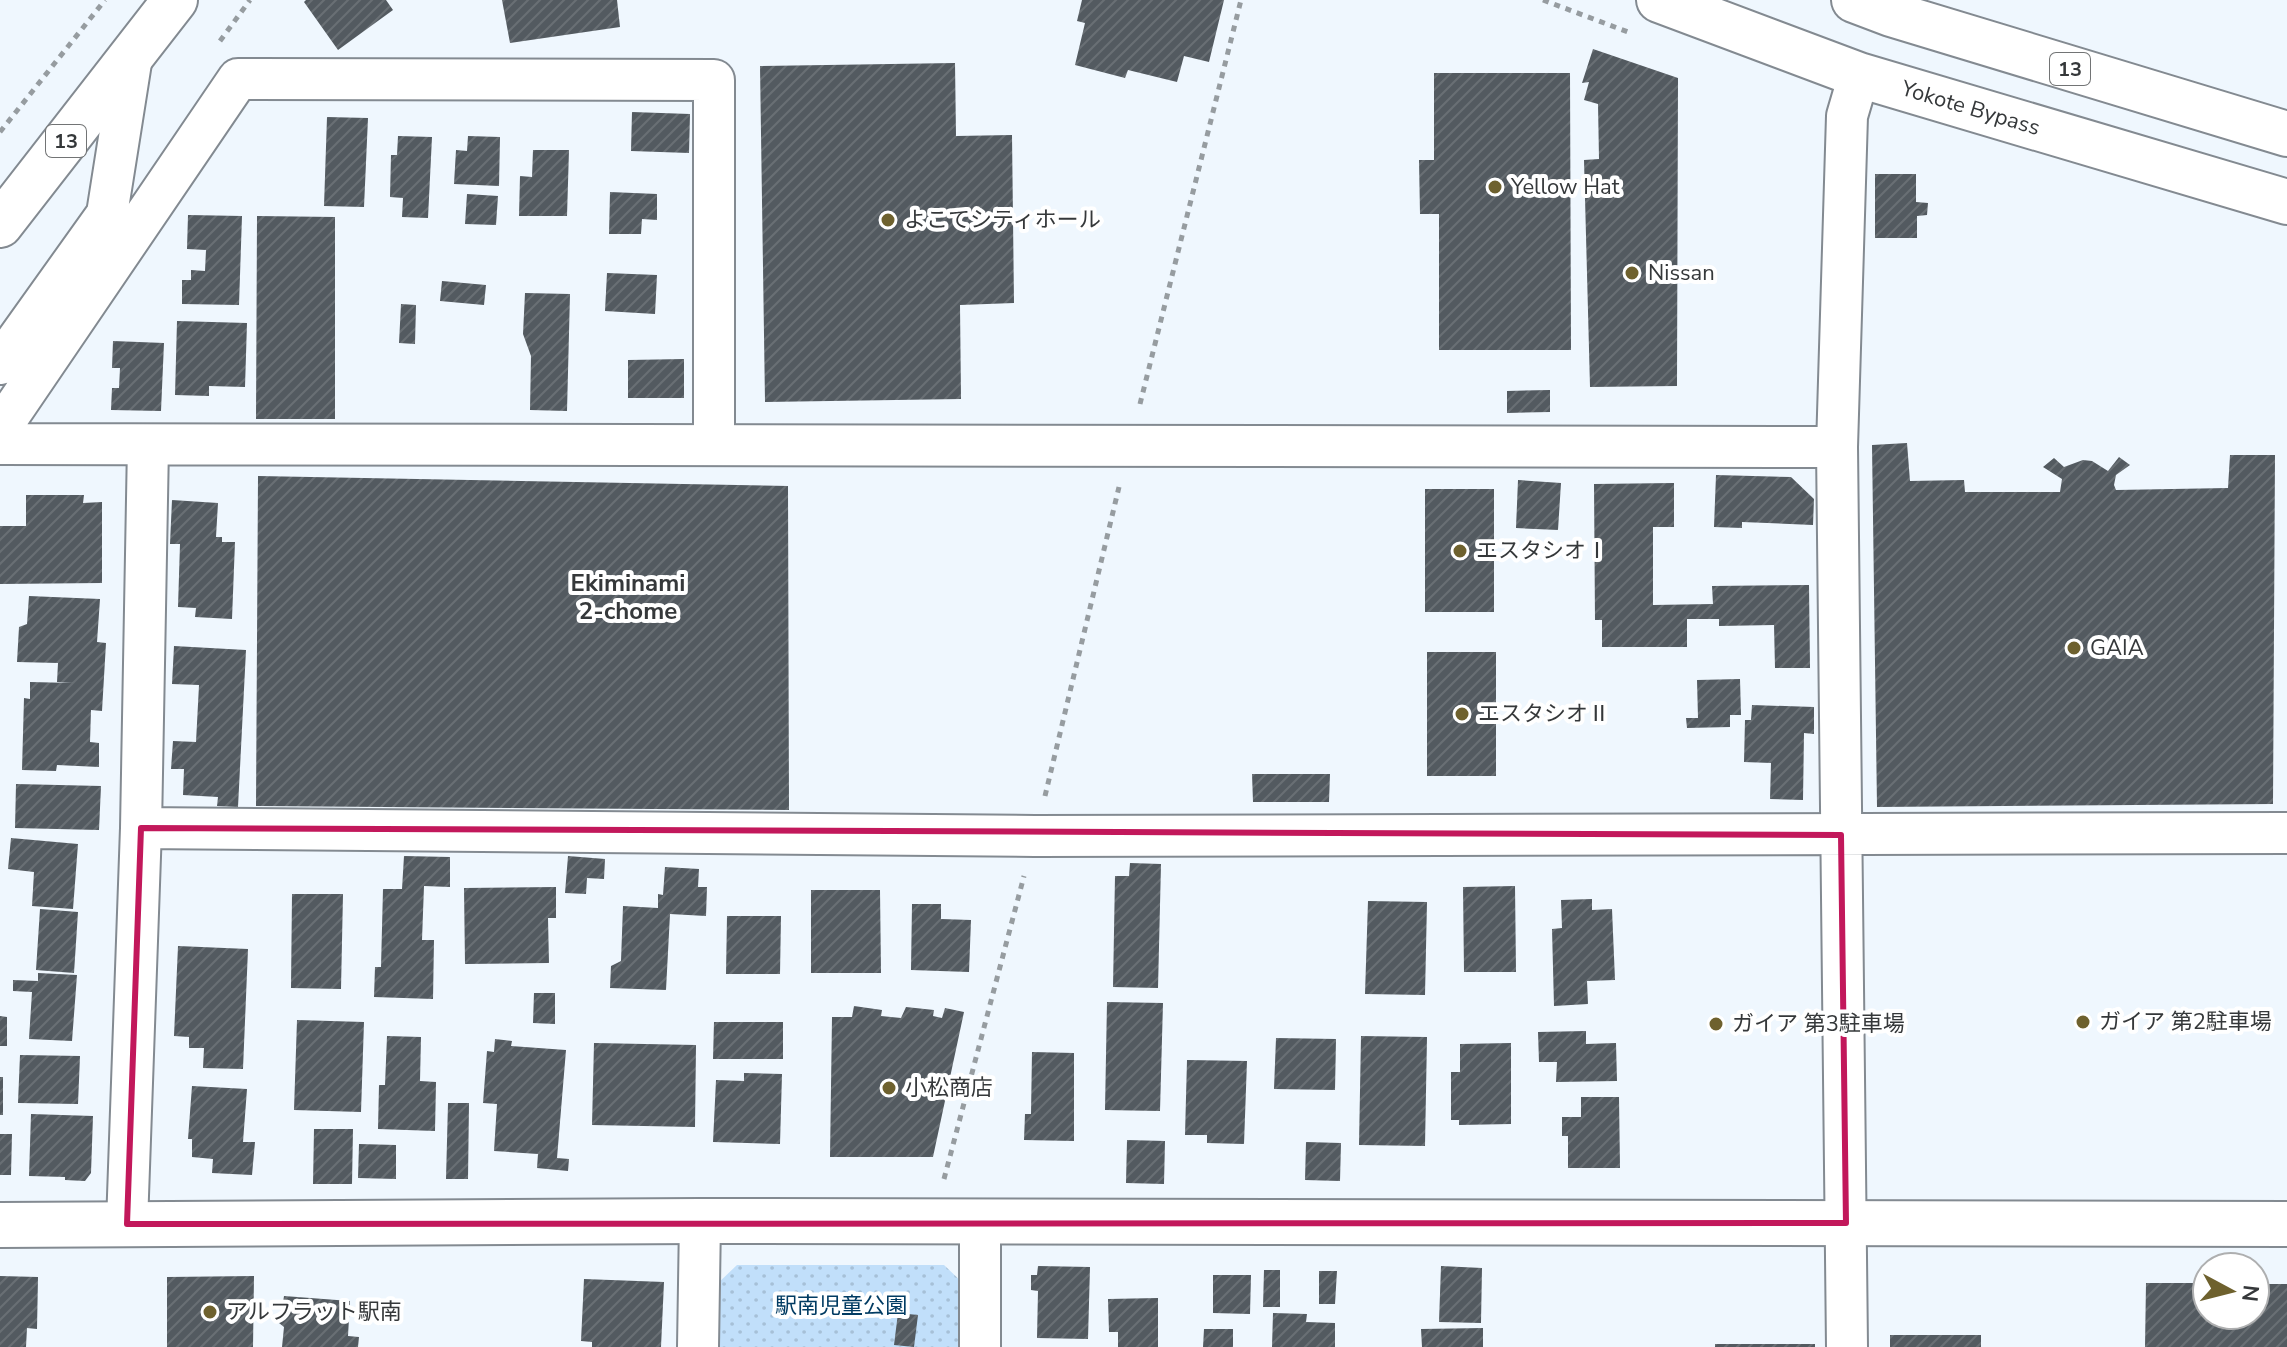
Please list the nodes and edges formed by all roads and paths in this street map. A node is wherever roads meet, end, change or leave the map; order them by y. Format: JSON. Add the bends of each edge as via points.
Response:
{"nodes":[{"id":1,"x":105,"y":0,"type":"edge"},
{"id":2,"x":175,"y":0,"type":"edge"},
{"id":3,"x":1241,"y":0,"type":"edge"},
{"id":4,"x":1659,"y":0,"type":"edge"},
{"id":5,"x":1854,"y":0,"type":"edge"},
{"id":6,"x":132,"y":56,"type":"junction"},
{"id":7,"x":1859,"y":75,"type":"junction"},
{"id":8,"x":0,"y":132,"type":"edge"},
{"id":9,"x":2287,"y":134,"type":"edge"},
{"id":10,"x":2287,"y":202,"type":"edge"},
{"id":11,"x":0,"y":225,"type":"edge"},
{"id":12,"x":0,"y":364,"type":"edge"},
{"id":13,"x":0,"y":429,"type":"edge"},
{"id":14,"x":0,"y":444,"type":"edge"},
{"id":15,"x":714,"y":444,"type":"junction"},
{"id":16,"x":148,"y":445,"type":"junction"},
{"id":17,"x":1129,"y":445,"type":"junction"},
{"id":18,"x":1837,"y":447,"type":"junction"},
{"id":19,"x":141,"y":828,"type":"junction"},
{"id":20,"x":2287,"y":833,"type":"edge"},
{"id":21,"x":1841,"y":835,"type":"junction"},
{"id":22,"x":700,"y":1221,"type":"junction"},
{"id":23,"x":980,"y":1223,"type":"junction"},
{"id":24,"x":1846,"y":1223,"type":"junction"},
{"id":25,"x":127,"y":1224,"type":"junction"},
{"id":26,"x":2287,"y":1224,"type":"edge"},
{"id":27,"x":0,"y":1225,"type":"edge"},
{"id":28,"x":698,"y":1347,"type":"edge"},
{"id":29,"x":980,"y":1347,"type":"edge"},
{"id":30,"x":1847,"y":1347,"type":"edge"}],
"edges":[{"from":1,"to":8,"type":"path"},
{"from":2,"to":6,"type":"main road","number":"13"},
{"from":3,"to":17,"type":"path"},
{"from":4,"to":7,"type":"main road","name":"Yokote Bypass"},
{"from":5,"to":9,"type":"main road","number":"13"},
{"from":6,"to":11,"type":"main road","number":"13"},
{"from":6,"to":12,"type":"street","via":[[107,214]]},
{"from":7,"to":10,"type":"main road","name":"Yokote Bypass"},
{"from":7,"to":18,"type":"street","via":[[1847,116]]},
{"from":13,"to":15,"type":"street","via":[[238,79],[714,80]]},
{"from":14,"to":16,"type":"street"},
{"from":15,"to":16,"type":"street"},
{"from":15,"to":17,"type":"street"},
{"from":16,"to":19,"type":"street"},
{"from":17,"to":18,"type":"street"},
{"from":18,"to":21,"type":"street"},
{"from":19,"to":21,"type":"street","via":[[1035,836]]},
{"from":19,"to":25,"type":"street"},
{"from":20,"to":21,"type":"street"},
{"from":21,"to":24,"type":"street"},
{"from":22,"to":23,"type":"main road"},
{"from":22,"to":25,"type":"main road"},
{"from":22,"to":28,"type":"street"},
{"from":23,"to":24,"type":"main road"},
{"from":23,"to":29,"type":"street"},
{"from":24,"to":26,"type":"main road"},
{"from":24,"to":30,"type":"street"},
{"from":25,"to":27,"type":"main road"}]}
